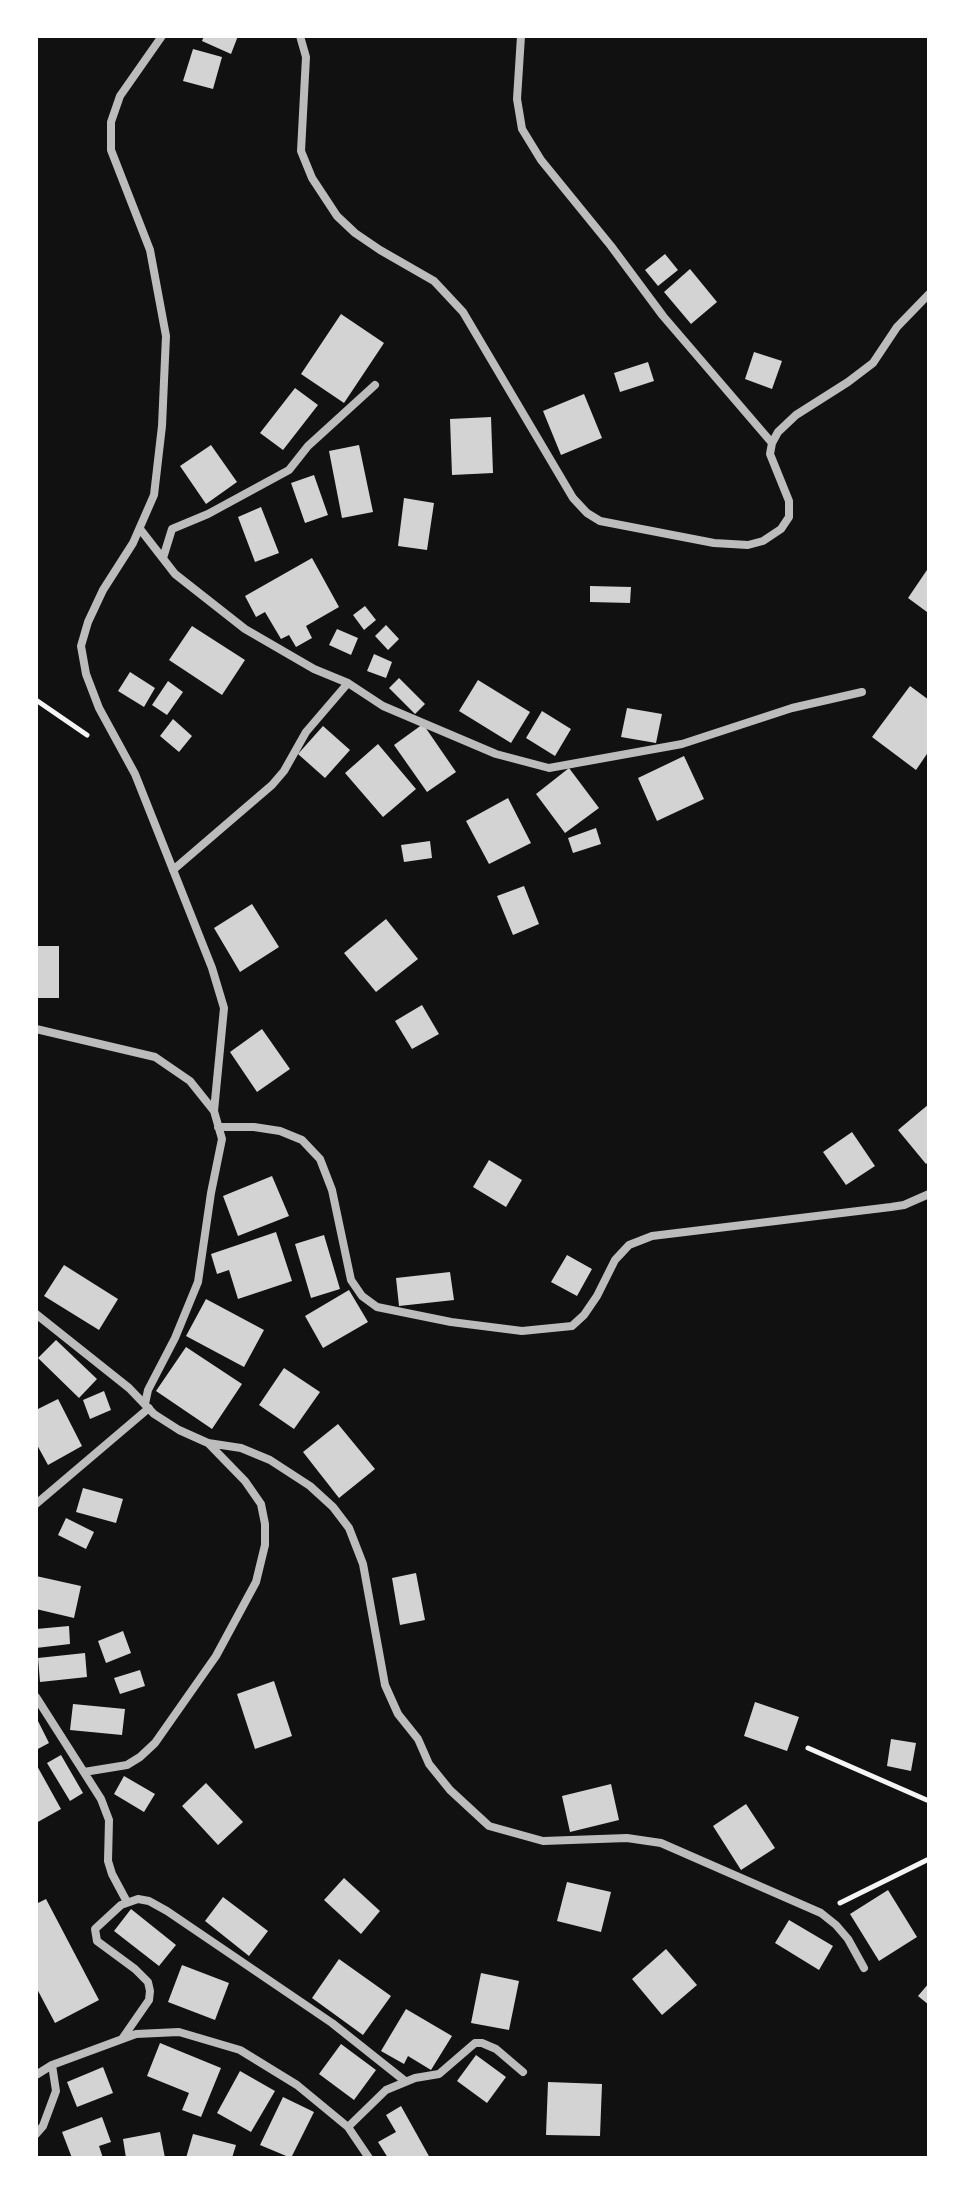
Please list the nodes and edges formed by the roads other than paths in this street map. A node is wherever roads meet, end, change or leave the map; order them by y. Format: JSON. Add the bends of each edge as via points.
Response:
{"nodes":[{"id":1,"x":162,"y":36,"type":"edge"},
{"id":2,"x":300,"y":36,"type":"edge"},
{"id":3,"x":521,"y":36,"type":"edge"},
{"id":4,"x":929,"y":294,"type":"edge"},
{"id":5,"x":375,"y":385,"type":"dead end"},
{"id":6,"x":772,"y":443,"type":"junction"},
{"id":7,"x":140,"y":529,"type":"junction"},
{"id":8,"x":163,"y":558,"type":"junction"},
{"id":9,"x":348,"y":683,"type":"junction"},
{"id":10,"x":862,"y":692,"type":"dead end"},
{"id":11,"x":173,"y":870,"type":"junction"},
{"id":12,"x":36,"y":1029,"type":"edge"},
{"id":13,"x":214,"y":1111,"type":"junction"},
{"id":14,"x":218,"y":1127,"type":"junction"},
{"id":15,"x":929,"y":1194,"type":"edge"},
{"id":16,"x":36,"y":1314,"type":"edge"},
{"id":17,"x":147,"y":1406,"type":"junction"},
{"id":18,"x":208,"y":1443,"type":"junction"},
{"id":19,"x":36,"y":1504,"type":"edge"},
{"id":20,"x":36,"y":1697,"type":"edge"},
{"id":21,"x":84,"y":1772,"type":"junction"},
{"id":22,"x":127,"y":1902,"type":"junction"},
{"id":23,"x":864,"y":1968,"type":"dead end"},
{"id":24,"x":122,"y":2039,"type":"junction"},
{"id":25,"x":52,"y":2065,"type":"junction"},
{"id":26,"x":523,"y":2072,"type":"dead end"},
{"id":27,"x":36,"y":2075,"type":"edge"},
{"id":28,"x":405,"y":2081,"type":"junction"},
{"id":29,"x":348,"y":2127,"type":"junction"},
{"id":30,"x":36,"y":2134,"type":"edge"},
{"id":31,"x":369,"y":2158,"type":"edge"}],
"edges":[{"from":1,"to":7,"type":"street","via":[[120,96],[111,122],[111,150],[150,250],[166,336],[154,495]]},
{"from":2,"to":6,"type":"street","via":[[306,57],[301,151],[312,178],[355,233],[434,281],[463,312],[573,498],[587,513],[600,521],[714,543],[763,541],[789,517],[789,501],[770,454]]},
{"from":3,"to":6,"type":"street","via":[[517,99],[522,129],[541,160],[663,316]]},
{"from":4,"to":6,"type":"street","via":[[897,327],[873,363],[796,415]]},
{"from":5,"to":8,"type":"street","via":[[289,470],[172,529]]},
{"from":7,"to":8,"type":"street"},
{"from":7,"to":11,"type":"street","via":[[103,590],[81,646],[99,708],[135,774]]},
{"from":8,"to":9,"type":"street","via":[[175,574],[245,629]]},
{"from":9,"to":10,"type":"street","via":[[383,706],[496,754],[549,768],[682,744],[792,708]]},
{"from":9,"to":11,"type":"street","via":[[306,732],[272,785]]},
{"from":11,"to":13,"type":"street","via":[[224,1008]]},
{"from":12,"to":13,"type":"street","via":[[155,1057],[190,1081]]},
{"from":13,"to":14,"type":"street"},
{"from":14,"to":15,"type":"street","via":[[280,1131],[302,1140],[320,1159],[351,1280],[377,1307],[522,1331],[572,1326],[597,1296],[615,1260],[629,1245],[652,1236],[891,1207]]},
{"from":14,"to":17,"type":"street","via":[[222,1139],[198,1282],[148,1390]]},
{"from":16,"to":17,"type":"street"},
{"from":17,"to":18,"type":"street"},
{"from":17,"to":19,"type":"street"},
{"from":18,"to":21,"type":"street","via":[[261,1504],[265,1545],[256,1582],[216,1656],[155,1743],[127,1765]]},
{"from":18,"to":23,"type":"street","via":[[270,1460],[310,1486],[349,1528],[363,1564],[385,1685],[398,1714],[450,1790],[489,1826],[543,1841],[627,1838],[661,1843],[821,1913],[848,1939]]},
{"from":20,"to":21,"type":"street"},
{"from":21,"to":22,"type":"street","via":[[109,1820],[108,1861]]},
{"from":22,"to":24,"type":"street","via":[[98,1924],[95,1934],[148,1982],[149,2000]]},
{"from":22,"to":28,"type":"street","via":[[149,1901],[167,1911],[332,2023]]},
{"from":24,"to":25,"type":"street"},
{"from":24,"to":29,"type":"street","via":[[179,2032],[240,2050],[297,2085]]},
{"from":25,"to":27,"type":"street"},
{"from":25,"to":30,"type":"street","via":[[56,2091]]},
{"from":26,"to":28,"type":"street","via":[[496,2049],[475,2043],[439,2074]]},
{"from":28,"to":29,"type":"street","via":[[386,2090]]},
{"from":29,"to":31,"type":"street"}]}
